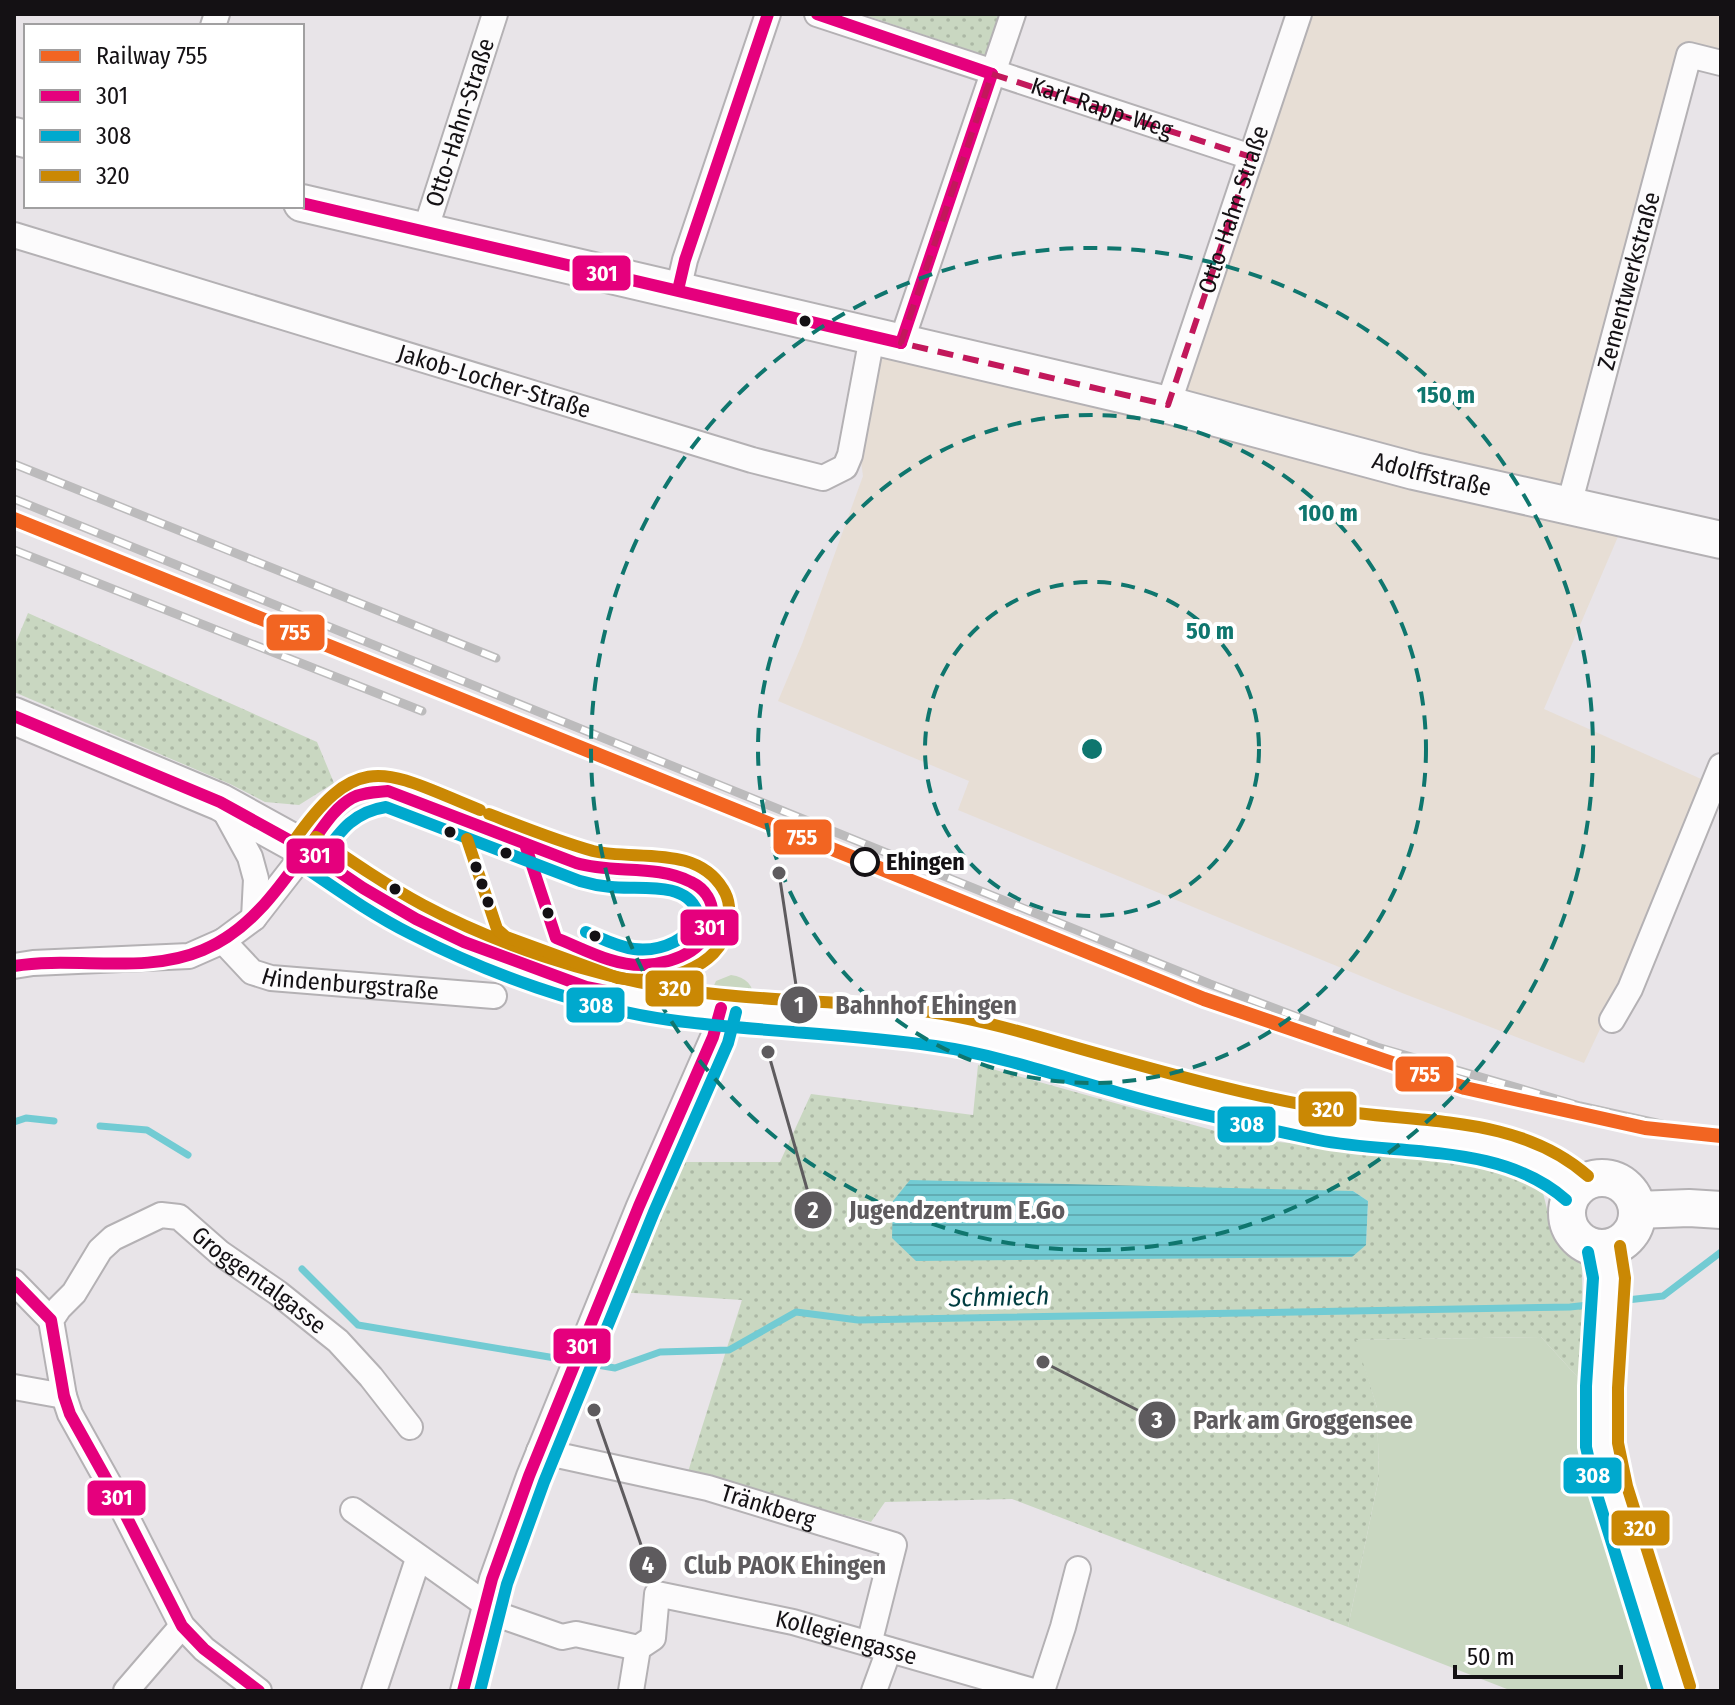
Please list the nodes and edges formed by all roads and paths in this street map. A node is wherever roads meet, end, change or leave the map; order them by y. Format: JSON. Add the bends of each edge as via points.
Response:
{"nodes":[{"id":1,"x":495,"y":14,"type":"edge"},
{"id":2,"x":768,"y":14,"type":"edge"},
{"id":3,"x":817,"y":14,"type":"edge"},
{"id":4,"x":1013,"y":14,"type":"edge"},
{"id":5,"x":1299,"y":14,"type":"edge"},
{"id":6,"x":1721,"y":63,"type":"edge"},
{"id":7,"x":992,"y":74,"type":"junction"},
{"id":8,"x":1251,"y":157,"type":"junction"},
{"id":9,"x":304,"y":203,"type":"edge"},
{"id":10,"x":425,"y":231,"type":"junction"},
{"id":11,"x":14,"y":235,"type":"edge"},
{"id":12,"x":678,"y":290,"type":"junction"},
{"id":13,"x":886,"y":340,"type":"junction"},
{"id":14,"x":1168,"y":405,"type":"junction"},
{"id":15,"x":1569,"y":505,"type":"junction"},
{"id":16,"x":1721,"y":540,"type":"edge"},
{"id":17,"x":14,"y":716,"type":"edge"},
{"id":18,"x":1721,"y":766,"type":"edge"},
{"id":19,"x":220,"y":802,"type":"junction"},
{"id":20,"x":307,"y":850,"type":"junction"},
{"id":21,"x":254,"y":918,"type":"junction"},
{"id":22,"x":223,"y":941,"type":"junction"},
{"id":23,"x":14,"y":966,"type":"edge"},
{"id":24,"x":494,"y":996,"type":"dead end"},
{"id":25,"x":721,"y":1008,"type":"junction"},
{"id":26,"x":1612,"y":1020,"type":"dead end"},
{"id":27,"x":1577,"y":1188,"type":"junction"},
{"id":28,"x":1637,"y":1210,"type":"junction"},
{"id":29,"x":1719,"y":1210,"type":"edge"},
{"id":30,"x":1606,"y":1263,"type":"junction"},
{"id":31,"x":14,"y":1282,"type":"edge"},
{"id":32,"x":51,"y":1320,"type":"junction"},
{"id":33,"x":14,"y":1387,"type":"edge"},
{"id":34,"x":64,"y":1396,"type":"junction"},
{"id":35,"x":410,"y":1427,"type":"dead end"},
{"id":36,"x":539,"y":1451,"type":"junction"},
{"id":37,"x":353,"y":1510,"type":"dead end"},
{"id":38,"x":418,"y":1559,"type":"junction"},
{"id":39,"x":1078,"y":1569,"type":"dead end"},
{"id":40,"x":486,"y":1605,"type":"junction"},
{"id":41,"x":182,"y":1626,"type":"junction"},
{"id":42,"x":879,"y":1647,"type":"junction"},
{"id":43,"x":638,"y":1648,"type":"junction"},
{"id":44,"x":126,"y":1691,"type":"edge"},
{"id":45,"x":259,"y":1691,"type":"edge"},
{"id":46,"x":374,"y":1691,"type":"edge"},
{"id":47,"x":463,"y":1691,"type":"edge"},
{"id":48,"x":631,"y":1691,"type":"edge"},
{"id":49,"x":874,"y":1691,"type":"edge"},
{"id":50,"x":1033,"y":1691,"type":"edge"},
{"id":51,"x":1042,"y":1691,"type":"edge"},
{"id":52,"x":1675,"y":1691,"type":"edge"}],
"edges":[{"from":1,"to":10,"type":"street","name":"Otto-Hahn-Straße"},
{"from":2,"to":12,"type":"street"},
{"from":3,"to":7,"type":"street","name":"Karl-Rapp-Weg"},
{"from":4,"to":7,"type":"street"},
{"from":5,"to":8,"type":"street","name":"Otto-Hahn-Straße"},
{"from":6,"to":15,"type":"street","name":"Zementwerkstraße","via":[[1689,55]]},
{"from":7,"to":8,"type":"street","name":"Karl-Rapp-Weg"},
{"from":7,"to":13,"type":"street"},
{"from":8,"to":14,"type":"street","name":"Otto-Hahn-Straße"},
{"from":9,"to":10,"type":"street","name":"Adolffstraße"},
{"from":10,"to":12,"type":"street","name":"Adolffstraße"},
{"from":11,"to":13,"type":"street","name":"Jakob-Locher-Straße","via":[[823,478],[845,467]]},
{"from":12,"to":13,"type":"street","name":"Adolffstraße"},
{"from":13,"to":14,"type":"street","name":"Adolffstraße"},
{"from":14,"to":15,"type":"street","name":"Adolffstraße","via":[[1414,471]]},
{"from":15,"to":16,"type":"street","name":"Adolffstraße"},
{"from":17,"to":19,"type":"street"},
{"from":18,"to":26,"type":"street","via":[[1630,989]]},
{"from":19,"to":20,"type":"street"},
{"from":19,"to":21,"type":"street","via":[[250,857],[256,879]]},
{"from":20,"to":21,"type":"street"},
{"from":20,"to":25,"type":"street","via":[[363,888],[464,942],[586,987]]},
{"from":21,"to":22,"type":"street"},
{"from":22,"to":23,"type":"street","via":[[189,956],[166,959]]},
{"from":22,"to":24,"type":"street","name":"Hindenburgstraße","via":[[252,972],[271,978]]},
{"from":25,"to":27,"type":"street","via":[[940,1030],[1207,1100],[1326,1125],[1500,1148],[1558,1171]]},
{"from":25,"to":36,"type":"street"},
{"from":27,"to":28,"type":"street","via":[[1609,1179],[1629,1190]]},
{"from":27,"to":30,"type":"street","via":[[1567,1206],[1570,1229]]},
{"from":28,"to":29,"type":"street"},
{"from":28,"to":30,"type":"street","via":[[1631,1234]]},
{"from":30,"to":52,"type":"street","via":[[1602,1445]]},
{"from":31,"to":32,"type":"street"},
{"from":32,"to":34,"type":"street"},
{"from":32,"to":35,"type":"street","name":"Groggentalgasse","via":[[113,1238],[161,1215],[179,1217],[338,1341]]},
{"from":33,"to":34,"type":"street"},
{"from":34,"to":41,"type":"street"},
{"from":36,"to":40,"type":"street"},
{"from":36,"to":42,"type":"street","name":"Tränkberg","via":[[708,1488],[894,1545]]},
{"from":37,"to":38,"type":"street"},
{"from":38,"to":40,"type":"street"},
{"from":38,"to":46,"type":"street"},
{"from":39,"to":51,"type":"street"},
{"from":40,"to":43,"type":"street","via":[[562,1637],[576,1634]]},
{"from":40,"to":47,"type":"street"},
{"from":41,"to":44,"type":"street"},
{"from":41,"to":45,"type":"street"},
{"from":42,"to":43,"type":"street","name":"Kollegiengasse","via":[[793,1622],[657,1594],[653,1638]]},
{"from":42,"to":49,"type":"street"},
{"from":42,"to":50,"type":"street","name":"Kollegiengasse"},
{"from":43,"to":48,"type":"street"}]}
